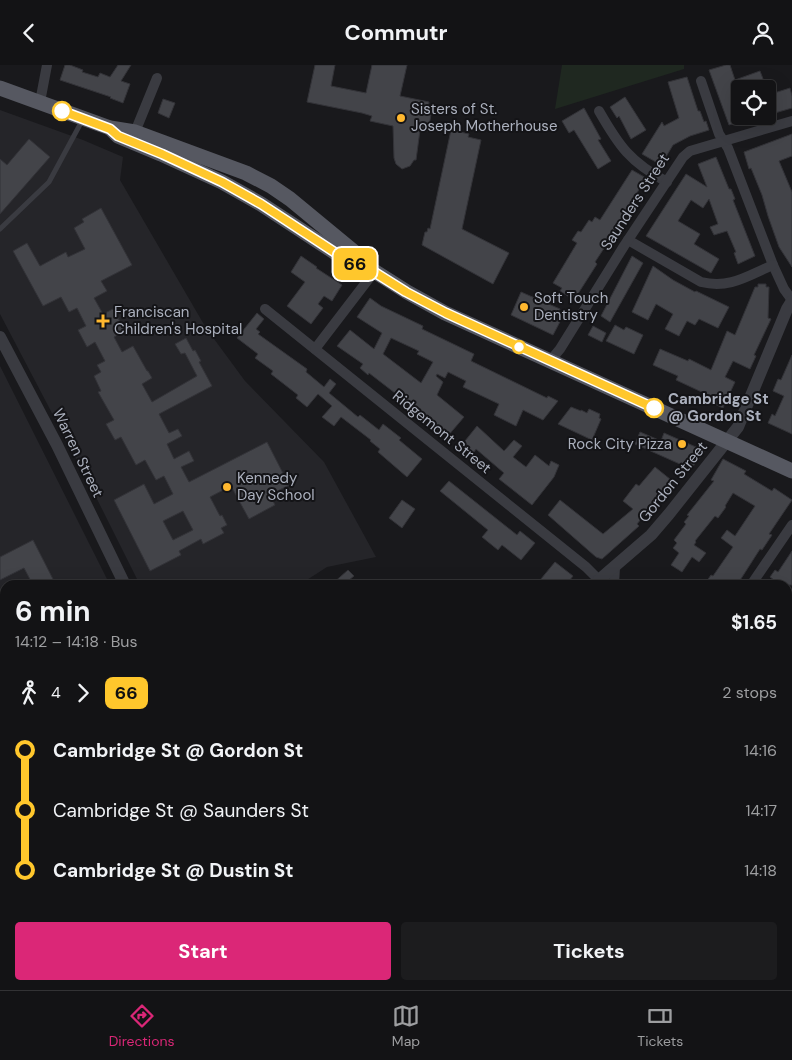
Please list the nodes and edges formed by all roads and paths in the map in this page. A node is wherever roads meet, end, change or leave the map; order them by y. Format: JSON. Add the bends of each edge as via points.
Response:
{"nodes":[{"id":1,"x":47,"y":65,"type":"edge"},
{"id":2,"x":158,"y":78,"type":"dead end"},
{"id":3,"x":701,"y":81,"type":"dead end"},
{"id":4,"x":0,"y":88,"type":"edge"},
{"id":5,"x":40,"y":103,"type":"junction"},
{"id":6,"x":599,"y":111,"type":"dead end"},
{"id":7,"x":84,"y":119,"type":"junction"},
{"id":8,"x":792,"y":121,"type":"edge"},
{"id":9,"x":110,"y":129,"type":"junction"},
{"id":10,"x":135,"y":132,"type":"junction"},
{"id":11,"x":723,"y":141,"type":"junction"},
{"id":12,"x":667,"y":181,"type":"junction"},
{"id":13,"x":0,"y":229,"type":"edge"},
{"id":14,"x":628,"y":240,"type":"junction"},
{"id":15,"x":773,"y":265,"type":"junction"},
{"id":16,"x":369,"y":268,"type":"junction"},
{"id":17,"x":792,"y":301,"type":"edge"},
{"id":18,"x":265,"y":309,"type":"dead end"},
{"id":19,"x":0,"y":337,"type":"edge"},
{"id":20,"x":315,"y":349,"type":"junction"},
{"id":21,"x":550,"y":361,"type":"junction"},
{"id":22,"x":726,"y":442,"type":"junction"},
{"id":23,"x":792,"y":471,"type":"edge"},
{"id":24,"x":792,"y":525,"type":"edge"},
{"id":25,"x":615,"y":567,"type":"junction"},
{"id":26,"x":124,"y":580,"type":"edge"},
{"id":27,"x":595,"y":580,"type":"edge"},
{"id":28,"x":599,"y":580,"type":"edge"},
{"id":29,"x":614,"y":580,"type":"edge"},
{"id":30,"x":754,"y":580,"type":"edge"}],
"edges":[{"from":1,"to":5,"type":"street"},
{"from":2,"to":10,"type":"street"},
{"from":3,"to":11,"type":"street"},
{"from":4,"to":5,"type":"main road"},
{"from":5,"to":7,"type":"main road"},
{"from":6,"to":12,"type":"street","via":[[626,153],[639,165]]},
{"from":7,"to":9,"type":"main road"},
{"from":7,"to":13,"type":"lane","via":[[48,182]]},
{"from":8,"to":11,"type":"street","name":"Saunders Street"},
{"from":9,"to":10,"type":"main road"},
{"from":9,"to":16,"type":"main road","via":[[118,136],[222,182],[348,261]]},
{"from":10,"to":16,"type":"main road","via":[[222,163],[272,186],[353,251]]},
{"from":11,"to":12,"type":"street","name":"Saunders Street","via":[[690,151]]},
{"from":11,"to":15,"type":"street"},
{"from":12,"to":14,"type":"street","name":"Saunders Street"},
{"from":14,"to":15,"type":"street","via":[[701,282],[712,285],[724,285]]},
{"from":14,"to":21,"type":"street","name":"Saunders Street"},
{"from":15,"to":17,"type":"street"},
{"from":16,"to":20,"type":"street"},
{"from":16,"to":21,"type":"main road","via":[[446,313]]},
{"from":17,"to":22,"type":"street","name":"Gordon Street","via":[[738,427]]},
{"from":18,"to":20,"type":"street","name":"Ridgemont Street"},
{"from":19,"to":26,"type":"street","name":"Warren Street"},
{"from":20,"to":27,"type":"street","name":"Ridgemont Street","via":[[586,567]]},
{"from":21,"to":22,"type":"main road"},
{"from":22,"to":23,"type":"main road"},
{"from":22,"to":25,"type":"street","name":"Gordon Street","via":[[651,535]]},
{"from":24,"to":30,"type":"street"},
{"from":25,"to":28,"type":"street","name":"Gordon Street"},
{"from":25,"to":29,"type":"street"}]}
